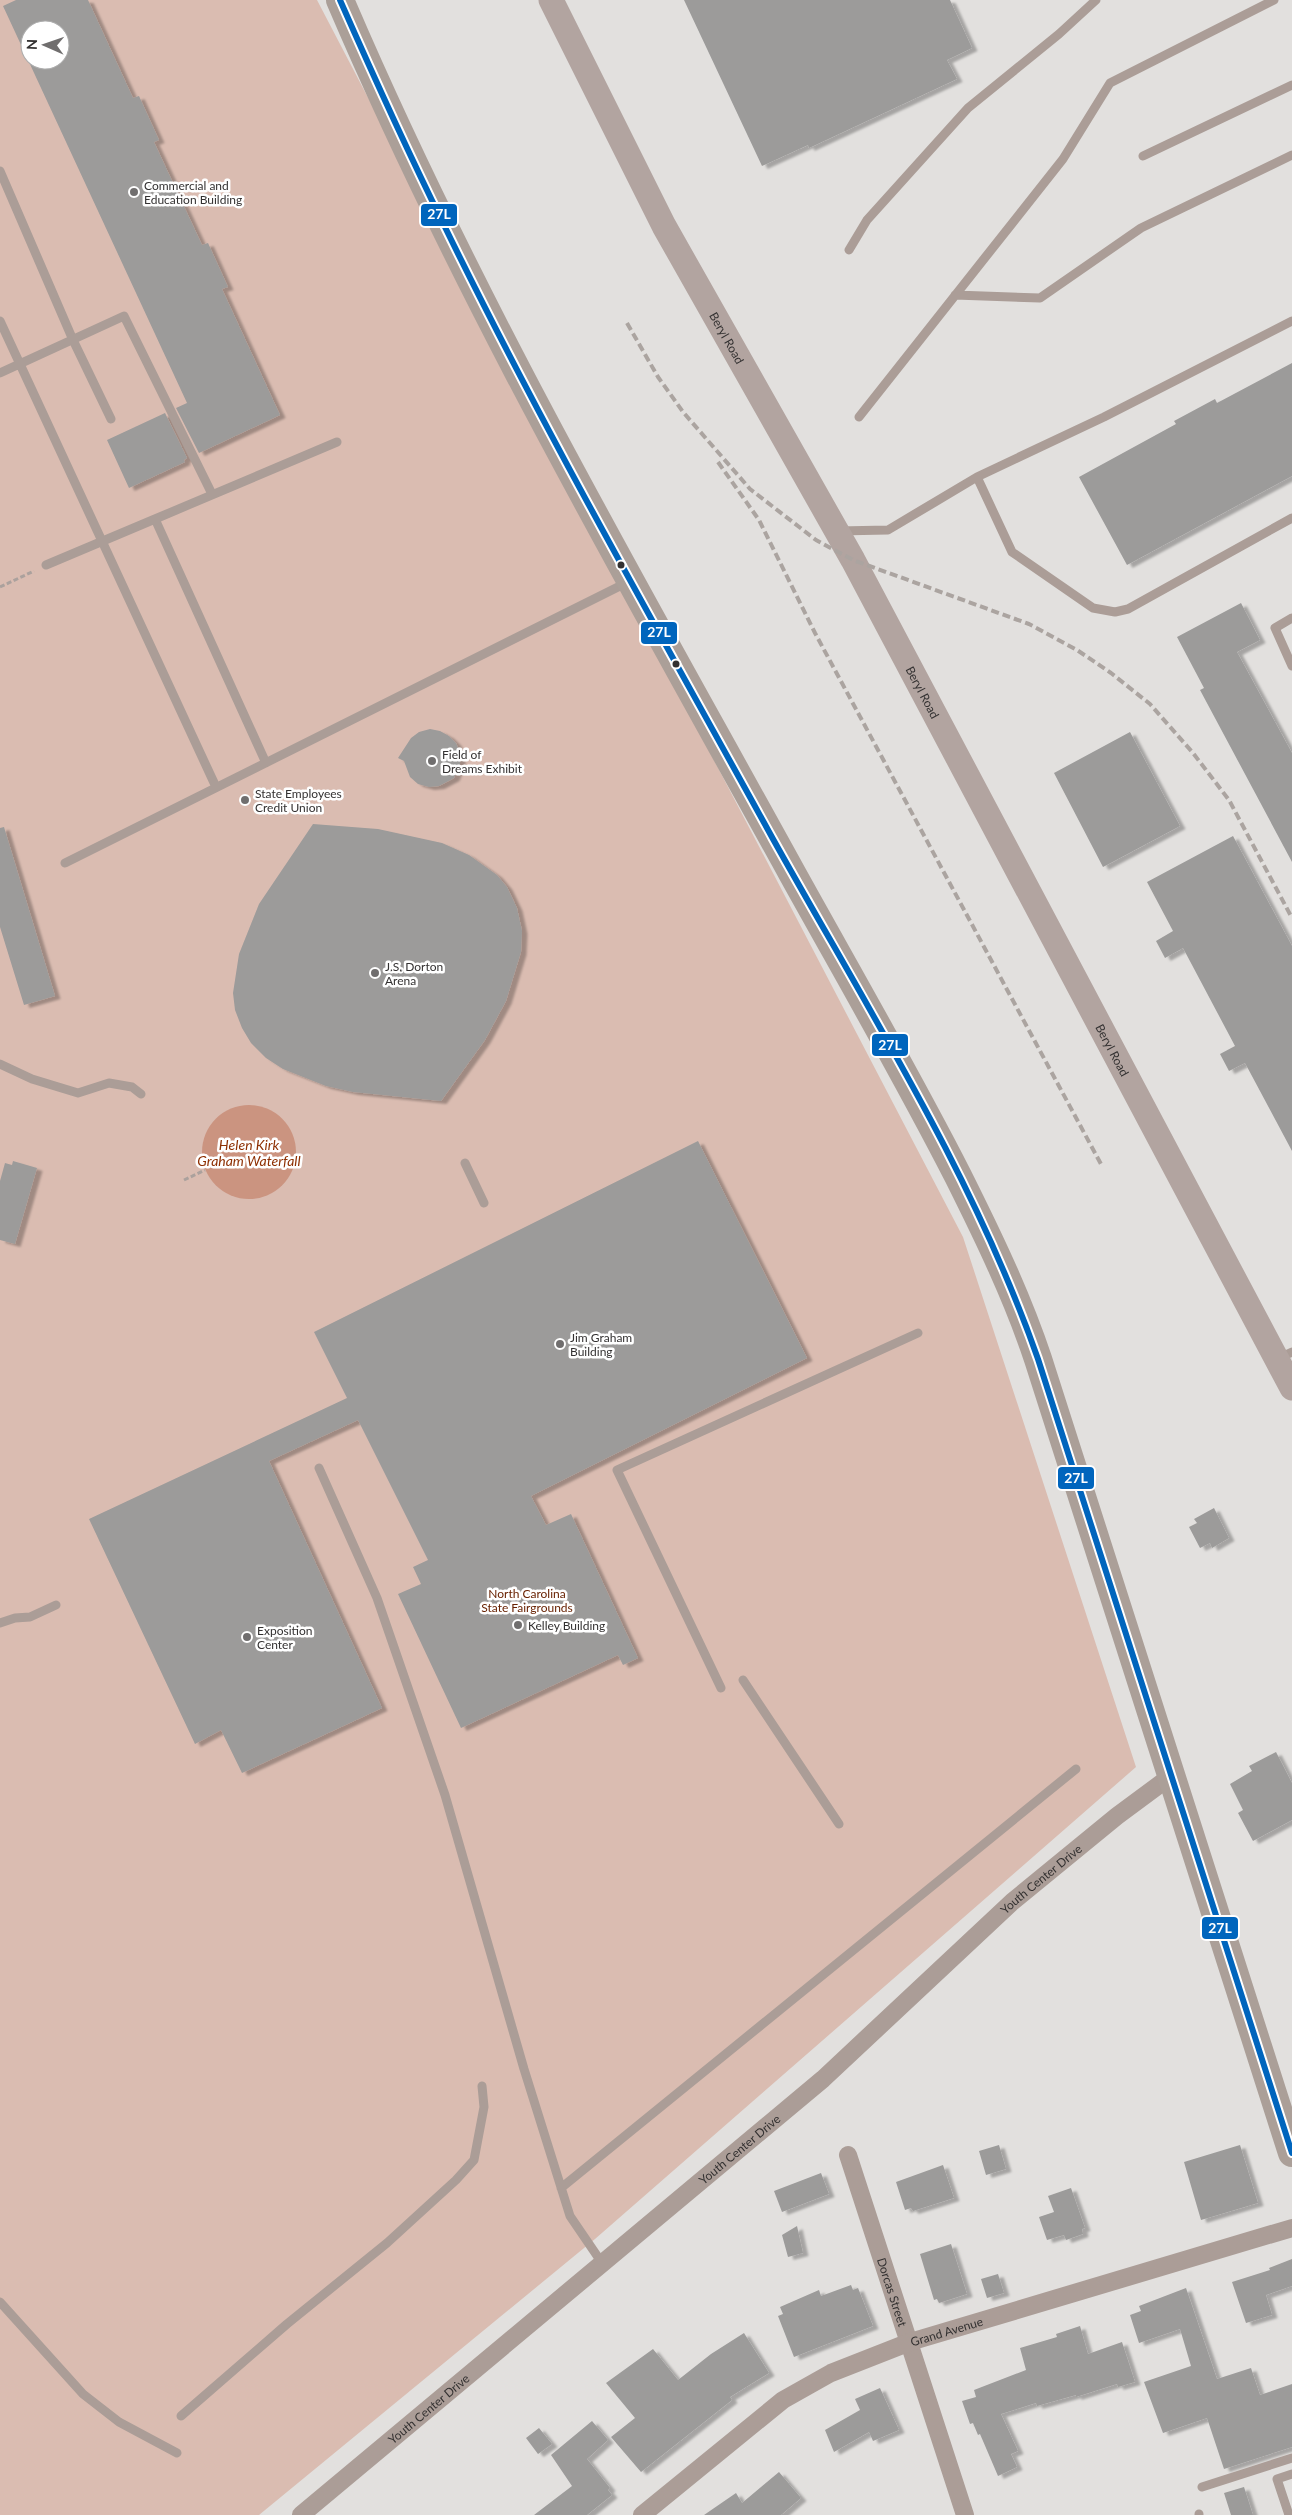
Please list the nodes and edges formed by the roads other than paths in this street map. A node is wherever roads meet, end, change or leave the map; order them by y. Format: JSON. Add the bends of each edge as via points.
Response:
{"nodes":[{"id":1,"x":340,"y":0,"type":"edge"},
{"id":2,"x":551,"y":0,"type":"edge"},
{"id":3,"x":1096,"y":0,"type":"edge"},
{"id":4,"x":1274,"y":0,"type":"edge"},
{"id":5,"x":1292,"y":85,"type":"edge"},
{"id":6,"x":1292,"y":155,"type":"edge"},
{"id":7,"x":1143,"y":156,"type":"dead end"},
{"id":8,"x":0,"y":171,"type":"edge"},
{"id":9,"x":849,"y":250,"type":"dead end"},
{"id":10,"x":955,"y":295,"type":"junction"},
{"id":11,"x":1292,"y":321,"type":"edge"},
{"id":12,"x":0,"y":322,"type":"edge"},
{"id":13,"x":73,"y":340,"type":"junction"},
{"id":14,"x":20,"y":363,"type":"junction"},
{"id":15,"x":0,"y":373,"type":"edge"},
{"id":16,"x":859,"y":416,"type":"dead end"},
{"id":17,"x":111,"y":419,"type":"dead end"},
{"id":18,"x":337,"y":442,"type":"dead end"},
{"id":19,"x":977,"y":477,"type":"junction"},
{"id":20,"x":212,"y":494,"type":"junction"},
{"id":21,"x":1292,"y":518,"type":"edge"},
{"id":22,"x":155,"y":519,"type":"junction"},
{"id":23,"x":836,"y":531,"type":"junction"},
{"id":24,"x":102,"y":541,"type":"junction"},
{"id":25,"x":46,"y":565,"type":"road end"},
{"id":26,"x":629,"y":582,"type":"junction"},
{"id":27,"x":1292,"y":618,"type":"edge"},
{"id":28,"x":1292,"y":666,"type":"edge"},
{"id":29,"x":266,"y":763,"type":"junction"},
{"id":30,"x":216,"y":787,"type":"junction"},
{"id":31,"x":65,"y":863,"type":"dead end"},
{"id":32,"x":0,"y":1064,"type":"edge"},
{"id":33,"x":141,"y":1094,"type":"dead end"},
{"id":34,"x":465,"y":1163,"type":"dead end"},
{"id":35,"x":484,"y":1203,"type":"dead end"},
{"id":36,"x":918,"y":1333,"type":"dead end"},
{"id":37,"x":1285,"y":1356,"type":"edge"},
{"id":38,"x":1292,"y":1388,"type":"edge"},
{"id":39,"x":319,"y":1468,"type":"dead end"},
{"id":40,"x":56,"y":1605,"type":"dead end"},
{"id":41,"x":0,"y":1624,"type":"edge"},
{"id":42,"x":743,"y":1680,"type":"dead end"},
{"id":43,"x":721,"y":1688,"type":"dead end"},
{"id":44,"x":1076,"y":1768,"type":"dead end"},
{"id":45,"x":1172,"y":1776,"type":"junction"},
{"id":46,"x":839,"y":1824,"type":"dead end"},
{"id":47,"x":482,"y":2086,"type":"dead end"},
{"id":48,"x":1292,"y":2153,"type":"edge"},
{"id":49,"x":848,"y":2155,"type":"dead end"},
{"id":50,"x":561,"y":2188,"type":"junction"},
{"id":51,"x":1292,"y":2228,"type":"edge"},
{"id":52,"x":602,"y":2263,"type":"junction"},
{"id":53,"x":0,"y":2302,"type":"edge"},
{"id":54,"x":910,"y":2342,"type":"junction"},
{"id":55,"x":181,"y":2416,"type":"dead end"},
{"id":56,"x":177,"y":2453,"type":"dead end"},
{"id":57,"x":1292,"y":2458,"type":"edge"},
{"id":58,"x":1292,"y":2474,"type":"edge"},
{"id":59,"x":1202,"y":2487,"type":"dead end"},
{"id":60,"x":1292,"y":2492,"type":"edge"},
{"id":61,"x":1283,"y":2495,"type":"junction"},
{"id":62,"x":301,"y":2515,"type":"edge"},
{"id":63,"x":642,"y":2515,"type":"edge"},
{"id":64,"x":965,"y":2515,"type":"edge"},
{"id":65,"x":1289,"y":2515,"type":"edge"}],
"edges":[{"from":1,"to":26,"type":"main road","via":[[442,224]]},
{"from":2,"to":23,"type":"street","name":"Beryl Road","via":[[664,226]]},
{"from":3,"to":9,"type":"lane","via":[[968,108],[867,220]]},
{"from":4,"to":10,"type":"lane","via":[[1110,83],[1063,159]]},
{"from":5,"to":7,"type":"lane"},
{"from":6,"to":10,"type":"lane","via":[[1141,228],[1040,298]]},
{"from":8,"to":13,"type":"lane"},
{"from":10,"to":16,"type":"lane"},
{"from":11,"to":19,"type":"lane","via":[[1104,417]]},
{"from":12,"to":14,"type":"lane"},
{"from":13,"to":14,"type":"lane"},
{"from":13,"to":17,"type":"lane"},
{"from":13,"to":20,"type":"lane","via":[[124,316]]},
{"from":14,"to":15,"type":"lane"},
{"from":14,"to":24,"type":"lane"},
{"from":18,"to":20,"type":"lane"},
{"from":19,"to":21,"type":"lane","via":[[1012,552],[1094,608],[1105,612],[1128,609]]},
{"from":19,"to":23,"type":"lane","via":[[888,530]]},
{"from":20,"to":22,"type":"lane"},
{"from":22,"to":24,"type":"lane"},
{"from":22,"to":29,"type":"lane"},
{"from":23,"to":37,"type":"street","name":"Beryl Road"},
{"from":24,"to":25,"type":"lane"},
{"from":24,"to":30,"type":"lane"},
{"from":26,"to":29,"type":"lane"},
{"from":26,"to":45,"type":"main road","via":[[924,1110],[990,1242],[1027,1326]]},
{"from":27,"to":28,"type":"lane","via":[[1275,628]]},
{"from":29,"to":30,"type":"lane"},
{"from":30,"to":31,"type":"lane"},
{"from":32,"to":33,"type":"lane","via":[[32,1080],[78,1093],[109,1083],[132,1087]]},
{"from":34,"to":35,"type":"lane"},
{"from":36,"to":43,"type":"lane","via":[[617,1470]]},
{"from":37,"to":38,"type":"street","name":"Beryl Road"},
{"from":39,"to":50,"type":"lane","via":[[377,1598],[445,1796]]},
{"from":40,"to":41,"type":"lane","via":[[30,1618],[15,1618]]},
{"from":42,"to":46,"type":"lane"},
{"from":44,"to":50,"type":"lane"},
{"from":45,"to":48,"type":"main road"},
{"from":45,"to":52,"type":"street","name":"Youth Center Drive","via":[[1117,1816],[1012,1902],[824,2079]]},
{"from":47,"to":55,"type":"lane","via":[[484,2107],[474,2160],[456,2180],[387,2243]]},
{"from":49,"to":54,"type":"street","name":"Dorcas Street"},
{"from":50,"to":52,"type":"lane","via":[[570,2216]]},
{"from":51,"to":54,"type":"street","name":"Grand Avenue"},
{"from":52,"to":62,"type":"street","name":"Youth Center Drive"},
{"from":53,"to":56,"type":"lane","via":[[83,2394],[120,2422]]},
{"from":54,"to":63,"type":"street","name":"Grand Avenue","via":[[831,2373],[783,2400]]},
{"from":54,"to":64,"type":"street","name":"Dorcas Street"},
{"from":57,"to":59,"type":"lane"},
{"from":58,"to":61,"type":"lane","via":[[1277,2479]]},
{"from":60,"to":61,"type":"lane"},
{"from":61,"to":65,"type":"lane"}]}
